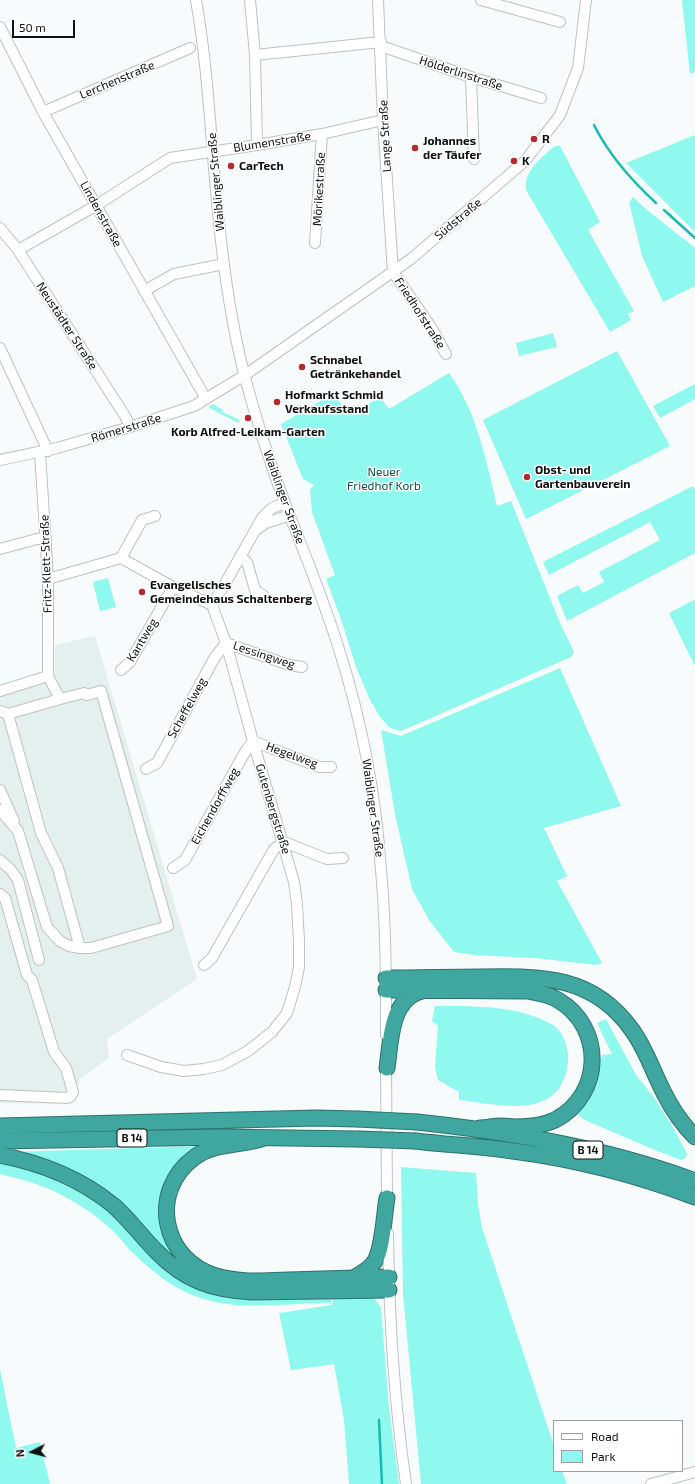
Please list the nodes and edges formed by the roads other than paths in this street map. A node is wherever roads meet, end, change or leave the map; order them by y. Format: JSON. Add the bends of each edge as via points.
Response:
{"nodes":[{"id":1,"x":196,"y":0,"type":"edge"},
{"id":2,"x":250,"y":0,"type":"edge"},
{"id":3,"x":378,"y":0,"type":"edge"},
{"id":4,"x":481,"y":0,"type":"edge"},
{"id":5,"x":586,"y":0,"type":"edge"},
{"id":6,"x":560,"y":22,"type":"dead end"},
{"id":7,"x":0,"y":27,"type":"edge"},
{"id":8,"x":381,"y":44,"type":"junction"},
{"id":9,"x":190,"y":48,"type":"dead end"},
{"id":10,"x":255,"y":55,"type":"junction"},
{"id":11,"x":471,"y":77,"type":"junction"},
{"id":12,"x":541,"y":98,"type":"dead end"},
{"id":13,"x":43,"y":112,"type":"junction"},
{"id":14,"x":383,"y":120,"type":"junction"},
{"id":15,"x":322,"y":134,"type":"junction"},
{"id":16,"x":257,"y":145,"type":"junction"},
{"id":17,"x":214,"y":151,"type":"junction"},
{"id":18,"x":474,"y":159,"type":"dead end"},
{"id":19,"x":97,"y":205,"type":"junction"},
{"id":20,"x":0,"y":228,"type":"edge"},
{"id":21,"x":315,"y":243,"type":"dead end"},
{"id":22,"x":18,"y":250,"type":"junction"},
{"id":23,"x":224,"y":264,"type":"junction"},
{"id":24,"x":393,"y":272,"type":"junction"},
{"id":25,"x":144,"y":290,"type":"junction"},
{"id":26,"x":0,"y":348,"type":"edge"},
{"id":27,"x":446,"y":354,"type":"dead end"},
{"id":28,"x":245,"y":375,"type":"junction"},
{"id":29,"x":206,"y":399,"type":"junction"},
{"id":30,"x":130,"y":427,"type":"junction"},
{"id":31,"x":44,"y":452,"type":"junction"},
{"id":32,"x":0,"y":460,"type":"edge"},
{"id":33,"x":285,"y":503,"type":"junction"},
{"id":34,"x":290,"y":515,"type":"junction"},
{"id":35,"x":155,"y":516,"type":"dead end"},
{"id":36,"x":253,"y":533,"type":"junction"},
{"id":37,"x":46,"y":538,"type":"junction"},
{"id":38,"x":0,"y":549,"type":"edge"},
{"id":39,"x":240,"y":557,"type":"junction"},
{"id":40,"x":121,"y":558,"type":"junction"},
{"id":41,"x":48,"y":579,"type":"junction"},
{"id":42,"x":173,"y":587,"type":"junction"},
{"id":43,"x":264,"y":596,"type":"dead end"},
{"id":44,"x":212,"y":605,"type":"junction"},
{"id":45,"x":226,"y":643,"type":"junction"},
{"id":46,"x":302,"y":667,"type":"dead end"},
{"id":47,"x":121,"y":670,"type":"dead end"},
{"id":48,"x":48,"y":676,"type":"junction"},
{"id":49,"x":0,"y":690,"type":"edge"},
{"id":50,"x":60,"y":699,"type":"junction"},
{"id":51,"x":4,"y":712,"type":"edge"},
{"id":52,"x":253,"y":741,"type":"junction"},
{"id":53,"x":331,"y":766,"type":"dead end"},
{"id":54,"x":146,"y":769,"type":"dead end"},
{"id":55,"x":0,"y":790,"type":"edge"},
{"id":56,"x":0,"y":810,"type":"edge"},
{"id":57,"x":18,"y":831,"type":"junction"},
{"id":58,"x":284,"y":842,"type":"junction"},
{"id":59,"x":343,"y":858,"type":"dead end"},
{"id":60,"x":0,"y":860,"type":"edge"},
{"id":61,"x":173,"y":868,"type":"dead end"},
{"id":62,"x":0,"y":894,"type":"edge"},
{"id":63,"x":80,"y":948,"type":"junction"},
{"id":64,"x":39,"y":960,"type":"dead end"},
{"id":65,"x":204,"y":965,"type":"dead end"},
{"id":66,"x":386,"y":984,"type":"junction"},
{"id":67,"x":426,"y":990,"type":"junction"},
{"id":68,"x":127,"y":1055,"type":"dead end"},
{"id":69,"x":386,"y":1068,"type":"junction"},
{"id":70,"x":0,"y":1095,"type":"edge"},
{"id":71,"x":0,"y":1126,"type":"edge"},
{"id":72,"x":480,"y":1128,"type":"junction"},
{"id":73,"x":695,"y":1137,"type":"edge"},
{"id":74,"x":264,"y":1138,"type":"junction"},
{"id":75,"x":0,"y":1141,"type":"edge"},
{"id":76,"x":0,"y":1155,"type":"edge"},
{"id":77,"x":695,"y":1181,"type":"edge"},
{"id":78,"x":695,"y":1197,"type":"edge"},
{"id":79,"x":387,"y":1198,"type":"junction"},
{"id":80,"x":351,"y":1278,"type":"junction"},
{"id":81,"x":389,"y":1283,"type":"junction"},
{"id":82,"x":695,"y":1472,"type":"edge"},
{"id":83,"x":406,"y":1484,"type":"edge"},
{"id":84,"x":651,"y":1484,"type":"edge"}],
"edges":[{"from":1,"to":17,"type":"street","name":"Waiblinger Straße","via":[[203,40]]},
{"from":2,"to":10,"type":"street"},
{"from":3,"to":8,"type":"street","name":"Lange Straße"},
{"from":4,"to":6,"type":"street"},
{"from":5,"to":24,"type":"street","name":"Südstraße","via":[[578,68],[560,115],[525,161]]},
{"from":7,"to":13,"type":"street","name":"Lindenstraße"},
{"from":8,"to":10,"type":"street","name":"Hölderlinstraße"},
{"from":8,"to":11,"type":"street","name":"Hölderlinstraße"},
{"from":8,"to":14,"type":"street","name":"Lange Straße"},
{"from":9,"to":13,"type":"street","name":"Lerchenstraße"},
{"from":10,"to":16,"type":"street"},
{"from":11,"to":12,"type":"street","name":"Hölderlinstraße"},
{"from":11,"to":18,"type":"street"},
{"from":13,"to":19,"type":"street","name":"Lindenstraße"},
{"from":14,"to":15,"type":"street","name":"Blumenstraße"},
{"from":14,"to":24,"type":"street","name":"Lange Straße"},
{"from":15,"to":16,"type":"street","name":"Blumenstraße"},
{"from":15,"to":21,"type":"street","name":"Mörikestraße"},
{"from":16,"to":17,"type":"street","name":"Blumenstraße"},
{"from":17,"to":19,"type":"street","name":"Blumenstraße","via":[[170,158]]},
{"from":17,"to":23,"type":"street","name":"Waiblinger Straße"},
{"from":19,"to":22,"type":"street","name":"Blumenstraße"},
{"from":19,"to":25,"type":"street","name":"Lindenstraße"},
{"from":20,"to":22,"type":"street","name":"Neustädter Straße"},
{"from":22,"to":30,"type":"street","name":"Neustädter Straße"},
{"from":23,"to":25,"type":"street","via":[[174,274]]},
{"from":23,"to":28,"type":"street","name":"Waiblinger Straße"},
{"from":24,"to":27,"type":"street","name":"Friedhofstraße","via":[[431,327]]},
{"from":24,"to":28,"type":"street","name":"Südstraße"},
{"from":25,"to":29,"type":"street","name":"Lindenstraße"},
{"from":26,"to":31,"type":"street","name":"Fritz-Klett-Straße"},
{"from":28,"to":29,"type":"street","name":"Römerstraße"},
{"from":28,"to":33,"type":"street","name":"Waiblinger Straße","via":[[255,415]]},
{"from":29,"to":30,"type":"street","name":"Römerstraße","via":[[181,411]]},
{"from":30,"to":31,"type":"street","name":"Römerstraße"},
{"from":31,"to":32,"type":"street","name":"Römerstraße"},
{"from":31,"to":37,"type":"street","name":"Fritz-Klett-Straße"},
{"from":33,"to":34,"type":"street","name":"Waiblinger Straße"},
{"from":33,"to":36,"type":"street","via":[[266,512]]},
{"from":34,"to":36,"type":"street","via":[[266,523]]},
{"from":34,"to":66,"type":"street","name":"Waiblinger Straße","via":[[338,646],[364,745],[381,869]]},
{"from":35,"to":40,"type":"street","via":[[142,520]]},
{"from":36,"to":39,"type":"street"},
{"from":37,"to":38,"type":"street"},
{"from":37,"to":41,"type":"street","name":"Fritz-Klett-Straße"},
{"from":39,"to":43,"type":"street","via":[[246,562],[255,590]]},
{"from":39,"to":44,"type":"street"},
{"from":40,"to":41,"type":"street"},
{"from":40,"to":42,"type":"street"},
{"from":41,"to":48,"type":"street","name":"Fritz-Klett-Straße"},
{"from":42,"to":44,"type":"street"},
{"from":42,"to":47,"type":"street","name":"Kantweg","via":[[130,662]]},
{"from":44,"to":45,"type":"street","name":"Gutenbergstraße"},
{"from":45,"to":46,"type":"street","name":"Lessingweg","via":[[288,665]]},
{"from":45,"to":52,"type":"street","name":"Gutenbergstraße"},
{"from":45,"to":54,"type":"street","name":"Scheffelweg","via":[[215,657],[157,763]]},
{"from":48,"to":49,"type":"street"},
{"from":48,"to":50,"type":"street"},
{"from":50,"to":51,"type":"street"},
{"from":50,"to":63,"type":"street","via":[[84,692],[87,695],[101,691],[168,926],[91,948]]},
{"from":51,"to":63,"type":"street","via":[[41,833],[58,868]]},
{"from":52,"to":53,"type":"street","name":"Hegelweg","via":[[319,767]]},
{"from":52,"to":58,"type":"street","name":"Gutenbergstraße"},
{"from":52,"to":61,"type":"street","name":"Eichendorffweg","via":[[185,860]]},
{"from":55,"to":57,"type":"street"},
{"from":56,"to":57,"type":"street"},
{"from":57,"to":63,"type":"street","via":[[47,927],[60,941]]},
{"from":58,"to":59,"type":"street","via":[[327,859]]},
{"from":58,"to":65,"type":"street","via":[[274,849],[212,958]]},
{"from":58,"to":68,"type":"street","name":"Gutenbergstraße","via":[[298,904],[299,961],[292,1000],[278,1026],[248,1051],[222,1065],[204,1070],[184,1071],[161,1067]]},
{"from":60,"to":64,"type":"street","via":[[18,880]]},
{"from":62,"to":70,"type":"street","via":[[5,898],[27,976],[32,980],[54,1052],[66,1068],[73,1092],[67,1098]]},
{"from":66,"to":67,"type":"highway"},
{"from":66,"to":69,"type":"street","name":"Waiblinger Straße"},
{"from":66,"to":73,"type":"highway","via":[[513,976],[562,981],[585,989],[608,1004],[624,1019],[677,1115]]},
{"from":67,"to":69,"type":"highway","via":[[408,997],[399,1008]]},
{"from":67,"to":72,"type":"highway","via":[[511,990],[544,994],[556,999],[575,1014],[590,1038],[593,1064],[590,1078],[585,1091],[566,1113],[540,1124]]},
{"from":69,"to":79,"type":"street","name":"Waiblinger Straße"},
{"from":71,"to":72,"type":"highway","number":"B 14","bridge":true,"via":[[316,1118],[417,1122]]},
{"from":72,"to":77,"type":"highway","number":"B 14","via":[[609,1155],[670,1171]]},
{"from":74,"to":75,"type":"highway","number":"B 14","via":[[154,1137]]},
{"from":74,"to":78,"type":"highway","number":"B 14","bridge":true,"via":[[416,1141],[513,1150],[606,1169],[667,1186]]},
{"from":74,"to":80,"type":"highway","via":[[208,1150],[195,1156],[179,1173],[168,1194],[166,1207],[169,1230],[180,1251],[196,1267],[230,1279],[259,1281]]},
{"from":76,"to":81,"type":"highway","via":[[38,1164],[81,1183],[114,1206],[169,1264],[215,1288],[252,1292]]},
{"from":79,"to":80,"type":"highway","via":[[377,1256],[369,1268]]},
{"from":79,"to":81,"type":"street","name":"Waiblinger Straße"},
{"from":80,"to":81,"type":"highway"},
{"from":81,"to":83,"type":"street","name":"Waiblinger Straße","via":[[397,1410]]},
{"from":82,"to":84,"type":"street"}]}
